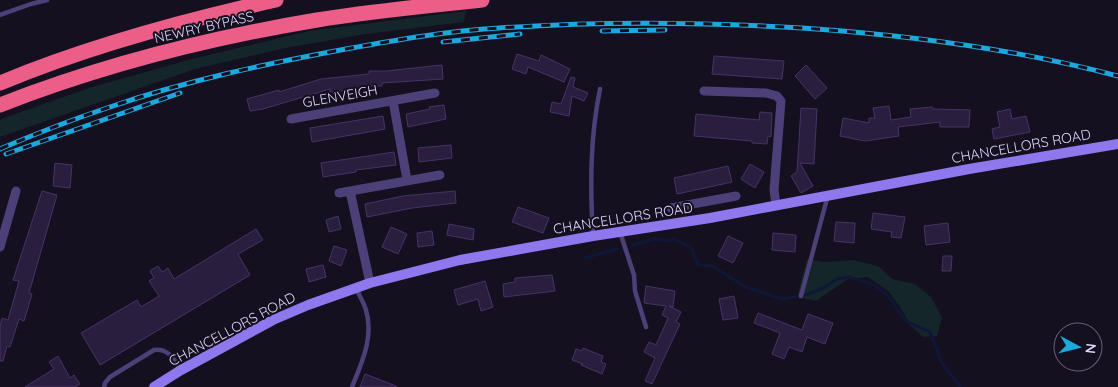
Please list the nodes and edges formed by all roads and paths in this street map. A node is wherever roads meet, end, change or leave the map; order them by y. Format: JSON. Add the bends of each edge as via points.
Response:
{"nodes":[{"id":1,"x":47,"y":0,"type":"edge"},
{"id":2,"x":276,"y":0,"type":"edge"},
{"id":3,"x":482,"y":0,"type":"edge"},
{"id":4,"x":0,"y":15,"type":"edge"},
{"id":5,"x":0,"y":82,"type":"edge"},
{"id":6,"x":600,"y":89,"type":"dead end"},
{"id":7,"x":704,"y":91,"type":"dead end"},
{"id":8,"x":434,"y":94,"type":"dead end"},
{"id":9,"x":393,"y":100,"type":"junction"},
{"id":10,"x":0,"y":105,"type":"edge"},
{"id":11,"x":291,"y":119,"type":"dead end"},
{"id":12,"x":1118,"y":144,"type":"edge"},
{"id":13,"x":440,"y":175,"type":"dead end"},
{"id":14,"x":407,"y":180,"type":"junction"},
{"id":15,"x":16,"y":191,"type":"dead end"},
{"id":16,"x":350,"y":191,"type":"junction"},
{"id":17,"x":339,"y":193,"type":"dead end"},
{"id":18,"x":828,"y":195,"type":"junction"},
{"id":19,"x":736,"y":196,"type":"dead end"},
{"id":20,"x":707,"y":201,"type":"junction"},
{"id":21,"x":776,"y":205,"type":"junction"},
{"id":22,"x":671,"y":208,"type":"dead end"},
{"id":23,"x":710,"y":218,"type":"junction"},
{"id":24,"x":620,"y":232,"type":"junction"},
{"id":25,"x":593,"y":236,"type":"junction"},
{"id":26,"x":0,"y":247,"type":"edge"},
{"id":27,"x":370,"y":284,"type":"junction"},
{"id":28,"x":356,"y":288,"type":"junction"},
{"id":29,"x":801,"y":296,"type":"dead end"},
{"id":30,"x":646,"y":327,"type":"dead end"},
{"id":31,"x":181,"y":370,"type":"junction"},
{"id":32,"x":104,"y":387,"type":"edge"},
{"id":33,"x":154,"y":387,"type":"edge"},
{"id":34,"x":352,"y":387,"type":"edge"}],
"edges":[{"from":1,"to":4,"type":"lane"},
{"from":2,"to":5,"type":"highway","name":"NEWRY BYPASS","via":[[107,43]]},
{"from":3,"to":10,"type":"highway","name":"NEWRY BYPASS","via":[[317,20],[229,37],[130,62]]},
{"from":6,"to":25,"type":"lane","via":[[591,143]]},
{"from":7,"to":21,"type":"street","via":[[777,96],[780,101],[774,190]]},
{"from":8,"to":9,"type":"street","name":"GLENVEIGH"},
{"from":9,"to":11,"type":"street","name":"GLENVEIGH"},
{"from":9,"to":14,"type":"street","name":"GLENVEIGH"},
{"from":12,"to":18,"type":"street","name":"CHANCELLORS ROAD"},
{"from":13,"to":14,"type":"street"},
{"from":14,"to":16,"type":"street"},
{"from":15,"to":26,"type":"street"},
{"from":16,"to":17,"type":"street"},
{"from":16,"to":27,"type":"street"},
{"from":18,"to":21,"type":"street","name":"CHANCELLORS ROAD"},
{"from":18,"to":29,"type":"lane"},
{"from":19,"to":20,"type":"street"},
{"from":20,"to":22,"type":"street"},
{"from":20,"to":23,"type":"street"},
{"from":21,"to":23,"type":"street","name":"CHANCELLORS ROAD"},
{"from":23,"to":24,"type":"street","name":"CHANCELLORS ROAD"},
{"from":24,"to":25,"type":"street","name":"CHANCELLORS ROAD"},
{"from":24,"to":30,"type":"lane"},
{"from":25,"to":27,"type":"street","name":"CHANCELLORS ROAD","via":[[460,260]]},
{"from":27,"to":28,"type":"street","name":"CHANCELLORS ROAD"},
{"from":28,"to":31,"type":"street","name":"CHANCELLORS ROAD","via":[[273,320]]},
{"from":28,"to":34,"type":"lane","via":[[366,310],[370,332],[365,356]]},
{"from":31,"to":32,"type":"lane","via":[[169,353],[154,350],[110,377]]},
{"from":31,"to":33,"type":"street","name":"CHANCELLORS ROAD"}]}
